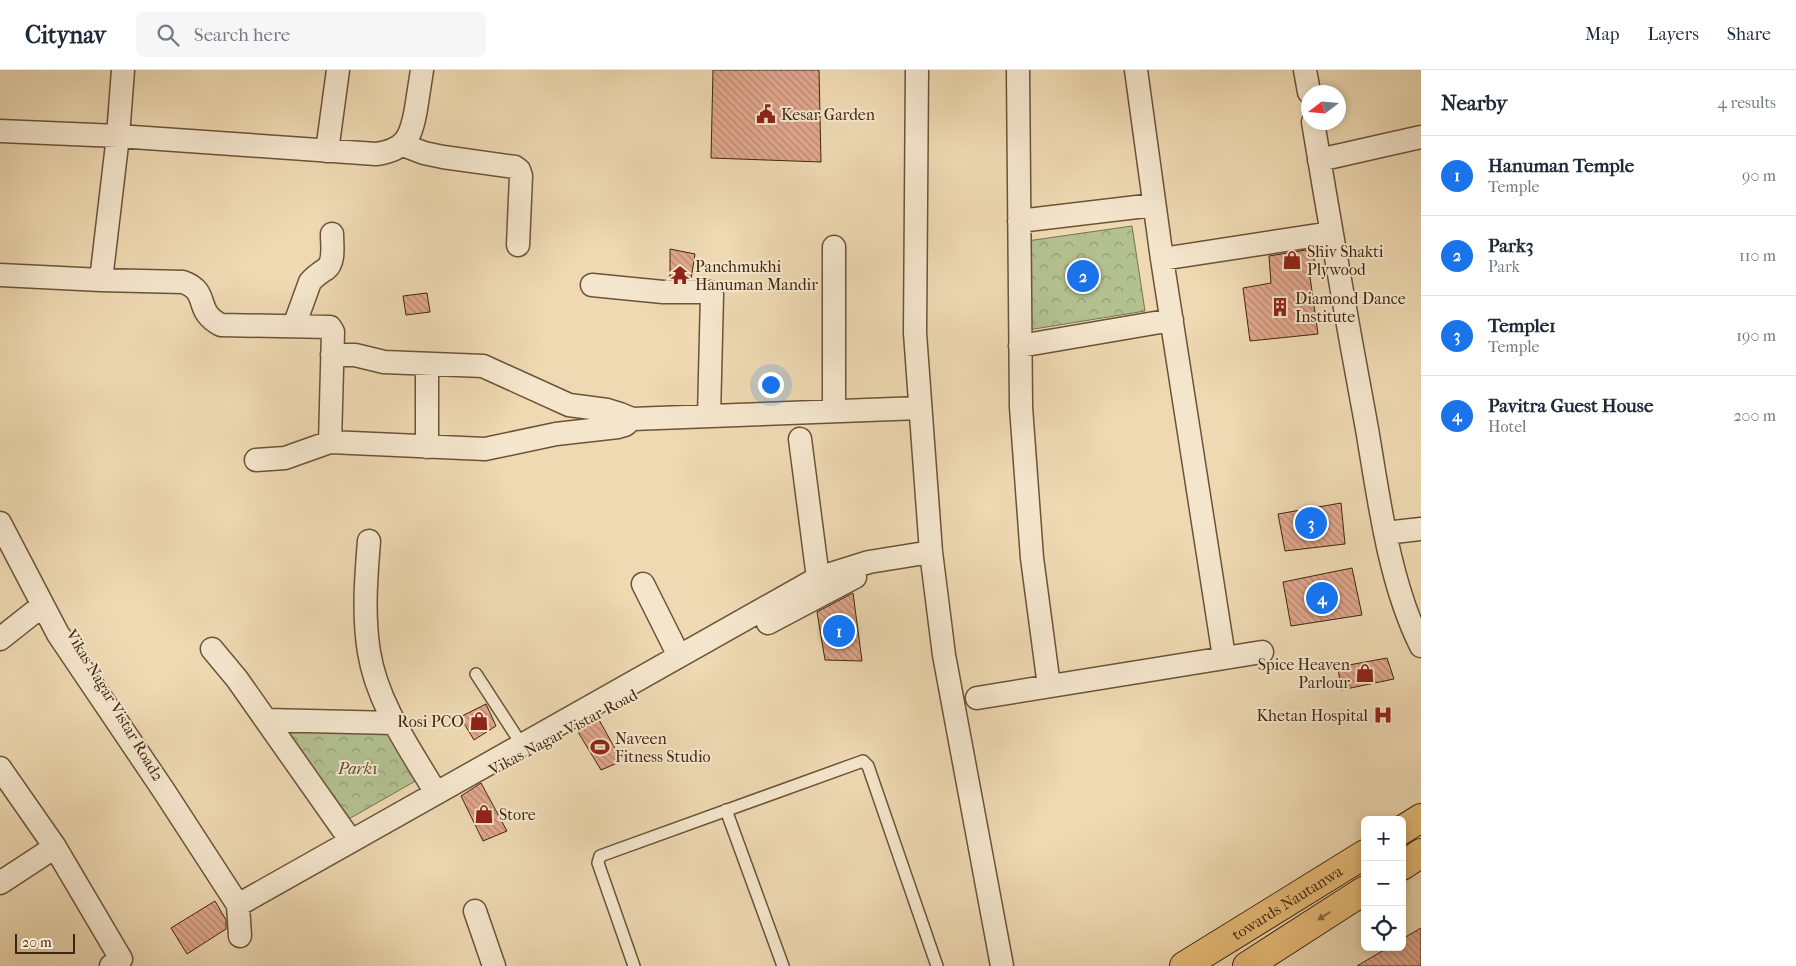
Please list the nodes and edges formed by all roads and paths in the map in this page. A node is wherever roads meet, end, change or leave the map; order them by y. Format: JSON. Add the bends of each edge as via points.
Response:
{"nodes":[{"id":1,"x":123,"y":70,"type":"edge"},
{"id":2,"x":338,"y":70,"type":"edge"},
{"id":3,"x":422,"y":70,"type":"edge"},
{"id":4,"x":917,"y":70,"type":"edge"},
{"id":5,"x":1018,"y":70,"type":"edge"},
{"id":6,"x":1136,"y":70,"type":"edge"},
{"id":7,"x":1305,"y":70,"type":"edge"},
{"id":8,"x":1307,"y":85,"type":"edge"},
{"id":9,"x":1314,"y":130,"type":"edge"},
{"id":10,"x":0,"y":131,"type":"edge"},
{"id":11,"x":118,"y":136,"type":"junction"},
{"id":12,"x":1421,"y":137,"type":"edge"},
{"id":13,"x":403,"y":145,"type":"junction"},
{"id":14,"x":327,"y":151,"type":"junction"},
{"id":15,"x":1319,"y":160,"type":"junction"},
{"id":16,"x":1154,"y":205,"type":"junction"},
{"id":17,"x":1019,"y":221,"type":"junction"},
{"id":18,"x":1331,"y":233,"type":"junction"},
{"id":19,"x":332,"y":234,"type":"dead end"},
{"id":20,"x":518,"y":245,"type":"dead end"},
{"id":21,"x":834,"y":248,"type":"dead end"},
{"id":22,"x":1162,"y":259,"type":"junction"},
{"id":23,"x":0,"y":275,"type":"edge"},
{"id":24,"x":101,"y":280,"type":"junction"},
{"id":25,"x":592,"y":285,"type":"dead end"},
{"id":26,"x":1172,"y":320,"type":"junction"},
{"id":27,"x":294,"y":326,"type":"junction"},
{"id":28,"x":1020,"y":346,"type":"junction"},
{"id":29,"x":332,"y":355,"type":"junction"},
{"id":30,"x":427,"y":364,"type":"junction"},
{"id":31,"x":920,"y":408,"type":"junction"},
{"id":32,"x":834,"y":411,"type":"junction"},
{"id":33,"x":709,"y":416,"type":"junction"},
{"id":34,"x":632,"y":419,"type":"junction"},
{"id":35,"x":800,"y":439,"type":"dead end"},
{"id":36,"x":330,"y":442,"type":"junction"},
{"id":37,"x":427,"y":447,"type":"junction"},
{"id":38,"x":256,"y":460,"type":"dead end"},
{"id":39,"x":0,"y":517,"type":"edge"},
{"id":40,"x":0,"y":523,"type":"edge"},
{"id":41,"x":1421,"y":529,"type":"edge"},
{"id":42,"x":1385,"y":533,"type":"junction"},
{"id":43,"x":369,"y":541,"type":"dead end"},
{"id":44,"x":931,"y":552,"type":"junction"},
{"id":45,"x":888,"y":559,"type":"junction"},
{"id":46,"x":818,"y":578,"type":"junction"},
{"id":47,"x":643,"y":584,"type":"dead end"},
{"id":48,"x":43,"y":605,"type":"junction"},
{"id":49,"x":0,"y":639,"type":"edge"},
{"id":50,"x":1421,"y":646,"type":"edge"},
{"id":51,"x":212,"y":649,"type":"dead end"},
{"id":52,"x":1262,"y":652,"type":"dead end"},
{"id":53,"x":679,"y":656,"type":"junction"},
{"id":54,"x":1224,"y":657,"type":"junction"},
{"id":55,"x":476,"y":674,"type":"dead end"},
{"id":56,"x":1049,"y":686,"type":"junction"},
{"id":57,"x":977,"y":698,"type":"dead end"},
{"id":58,"x":266,"y":720,"type":"junction"},
{"id":59,"x":394,"y":723,"type":"junction"},
{"id":60,"x":522,"y":745,"type":"junction"},
{"id":61,"x":0,"y":768,"type":"edge"},
{"id":62,"x":436,"y":793,"type":"junction"},
{"id":63,"x":726,"y":810,"type":"junction"},
{"id":64,"x":1421,"y":818,"type":"edge"},
{"id":65,"x":1406,"y":827,"type":"edge"},
{"id":66,"x":352,"y":841,"type":"junction"},
{"id":67,"x":55,"y":847,"type":"junction"},
{"id":68,"x":1421,"y":853,"type":"edge"},
{"id":69,"x":1361,"y":856,"type":"edge"},
{"id":70,"x":1406,"y":863,"type":"edge"},
{"id":71,"x":0,"y":883,"type":"edge"},
{"id":72,"x":1361,"y":893,"type":"edge"},
{"id":73,"x":234,"y":899,"type":"junction"},
{"id":74,"x":475,"y":911,"type":"dead end"},
{"id":75,"x":240,"y":936,"type":"dead end"},
{"id":76,"x":1251,"y":965,"type":"edge"},
{"id":77,"x":111,"y":966,"type":"edge"},
{"id":78,"x":493,"y":966,"type":"edge"},
{"id":79,"x":634,"y":966,"type":"edge"},
{"id":80,"x":783,"y":966,"type":"edge"},
{"id":81,"x":937,"y":966,"type":"edge"},
{"id":82,"x":1002,"y":966,"type":"edge"},
{"id":83,"x":1184,"y":966,"type":"edge"}],
"edges":[{"from":1,"to":11,"type":"street"},
{"from":2,"to":14,"type":"street"},
{"from":3,"to":13,"type":"street","via":[[413,124]]},
{"from":4,"to":31,"type":"street","via":[[915,333]]},
{"from":5,"to":17,"type":"street"},
{"from":6,"to":16,"type":"street"},
{"from":7,"to":8,"type":"street"},
{"from":9,"to":15,"type":"street"},
{"from":10,"to":11,"type":"street"},
{"from":11,"to":14,"type":"street"},
{"from":11,"to":24,"type":"street"},
{"from":12,"to":15,"type":"street"},
{"from":13,"to":14,"type":"street","via":[[393,151],[376,154]]},
{"from":13,"to":20,"type":"street","via":[[424,153],[520,170]]},
{"from":15,"to":18,"type":"street"},
{"from":16,"to":17,"type":"street"},
{"from":16,"to":22,"type":"street"},
{"from":17,"to":28,"type":"street"},
{"from":18,"to":22,"type":"street"},
{"from":18,"to":42,"type":"street"},
{"from":19,"to":27,"type":"street","via":[[331,262],[310,282]]},
{"from":21,"to":32,"type":"street"},
{"from":22,"to":26,"type":"street"},
{"from":23,"to":24,"type":"street"},
{"from":24,"to":27,"type":"street","via":[[182,282],[198,291],[208,317],[221,325]]},
{"from":25,"to":33,"type":"street","via":[[711,293]]},
{"from":26,"to":28,"type":"street"},
{"from":26,"to":54,"type":"street"},
{"from":27,"to":29,"type":"street","via":[[330,327],[333,332]]},
{"from":28,"to":56,"type":"street","via":[[1026,489]]},
{"from":29,"to":30,"type":"street"},
{"from":29,"to":36,"type":"street"},
{"from":30,"to":34,"type":"street","via":[[483,366],[569,405],[607,410]]},
{"from":30,"to":37,"type":"street"},
{"from":31,"to":32,"type":"street"},
{"from":31,"to":44,"type":"street"},
{"from":32,"to":33,"type":"street"},
{"from":33,"to":34,"type":"street"},
{"from":34,"to":37,"type":"street","via":[[618,427],[556,434],[485,449]]},
{"from":35,"to":46,"type":"street"},
{"from":36,"to":37,"type":"street"},
{"from":36,"to":38,"type":"street","via":[[285,458]]},
{"from":39,"to":73,"type":"street","name":"Vikas Nagar Vistar Road2"},
{"from":40,"to":48,"type":"street"},
{"from":41,"to":42,"type":"street"},
{"from":42,"to":50,"type":"street","via":[[1402,596]]},
{"from":43,"to":59,"type":"street","via":[[365,601],[369,653]]},
{"from":44,"to":45,"type":"street"},
{"from":44,"to":82,"type":"street","via":[[944,655]]},
{"from":45,"to":46,"type":"street"},
{"from":45,"to":73,"type":"street","name":"Vikas Nagar Vistar Road"},
{"from":46,"to":53,"type":"street"},
{"from":47,"to":53,"type":"street"},
{"from":48,"to":49,"type":"street"},
{"from":48,"to":73,"type":"street","via":[[58,634]]},
{"from":51,"to":58,"type":"street"},
{"from":52,"to":54,"type":"street"},
{"from":53,"to":60,"type":"street"},
{"from":54,"to":56,"type":"street"},
{"from":55,"to":60,"type":"lane"},
{"from":56,"to":57,"type":"street"},
{"from":58,"to":59,"type":"street"},
{"from":58,"to":66,"type":"street"},
{"from":59,"to":62,"type":"street"},
{"from":60,"to":62,"type":"street"},
{"from":61,"to":67,"type":"street"},
{"from":62,"to":66,"type":"street"},
{"from":63,"to":79,"type":"lane","via":[[598,858]]},
{"from":63,"to":80,"type":"lane"},
{"from":63,"to":81,"type":"lane","via":[[860,762],[866,763]]},
{"from":64,"to":65,"type":"main road"},
{"from":66,"to":73,"type":"street"},
{"from":67,"to":71,"type":"street"},
{"from":67,"to":77,"type":"street","via":[[121,959]]},
{"from":68,"to":70,"type":"main road"},
{"from":69,"to":83,"type":"main road","name":"towards Nautanwa"},
{"from":72,"to":76,"type":"main road","one_way":true},
{"from":73,"to":75,"type":"street"},
{"from":74,"to":78,"type":"street"}]}
